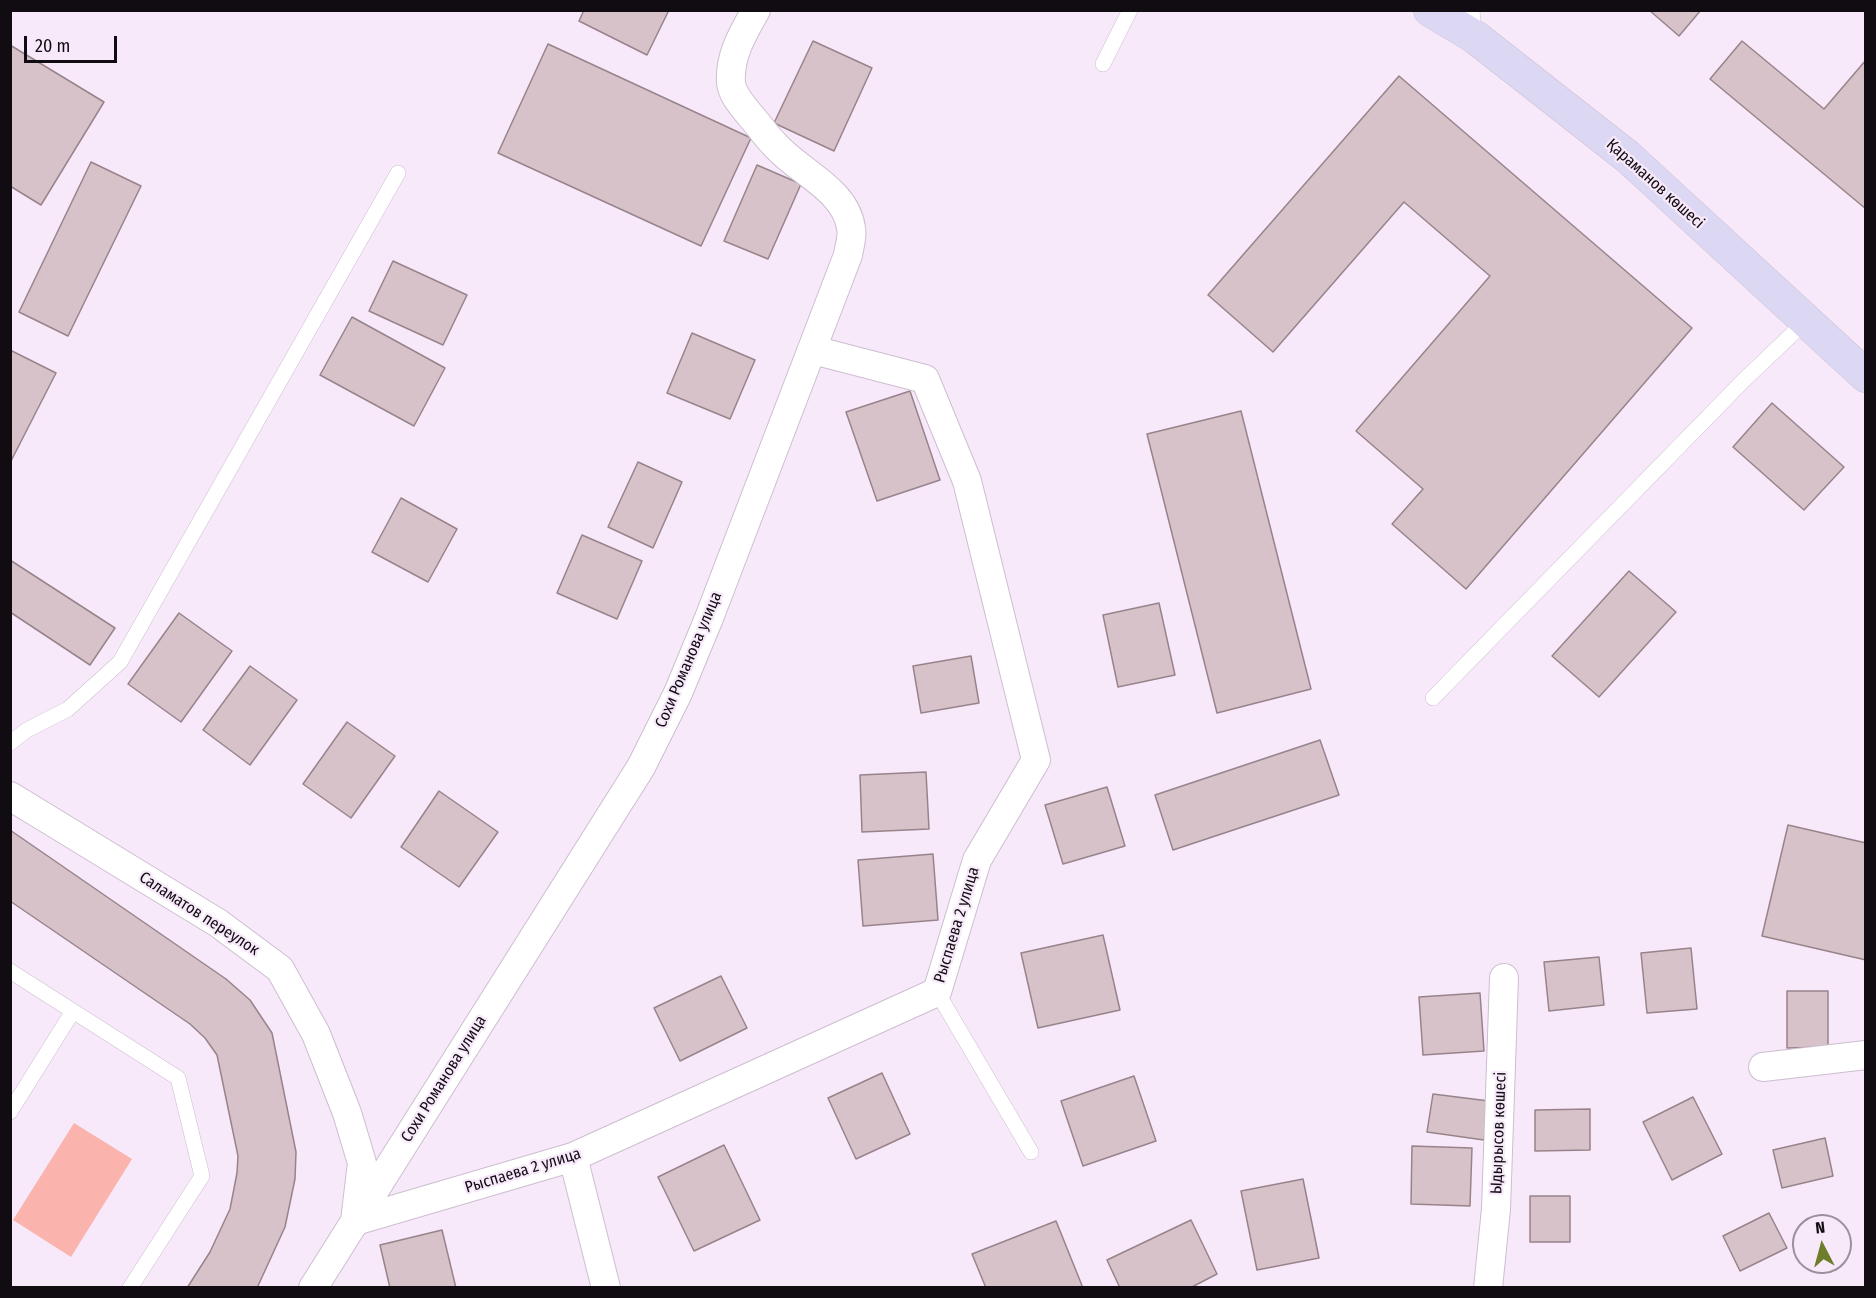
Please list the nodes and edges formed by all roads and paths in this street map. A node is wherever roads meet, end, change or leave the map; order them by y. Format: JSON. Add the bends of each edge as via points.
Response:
{"nodes":[{"id":1,"x":756,"y":10,"type":"edge"},
{"id":2,"x":1130,"y":10,"type":"edge"},
{"id":3,"x":1430,"y":10,"type":"edge"},
{"id":4,"x":1473,"y":24,"type":"edge"},
{"id":5,"x":1102,"y":64,"type":"dead end"},
{"id":6,"x":398,"y":173,"type":"dead end"},
{"id":7,"x":1806,"y":321,"type":"junction"},
{"id":8,"x":813,"y":350,"type":"junction"},
{"id":9,"x":1866,"y":376,"type":"edge"},
{"id":10,"x":1433,"y":698,"type":"dead end"},
{"id":11,"x":10,"y":743,"type":"edge"},
{"id":12,"x":10,"y":796,"type":"edge"},
{"id":13,"x":10,"y":971,"type":"edge"},
{"id":14,"x":1504,"y":978,"type":"dead end"},
{"id":15,"x":937,"y":992,"type":"junction"},
{"id":16,"x":73,"y":1011,"type":"junction"},
{"id":17,"x":1866,"y":1055,"type":"edge"},
{"id":18,"x":1763,"y":1067,"type":"dead end"},
{"id":19,"x":10,"y":1112,"type":"edge"},
{"id":20,"x":1031,"y":1152,"type":"dead end"},
{"id":21,"x":573,"y":1158,"type":"junction"},
{"id":22,"x":355,"y":1221,"type":"junction"},
{"id":23,"x":130,"y":1287,"type":"edge"},
{"id":24,"x":313,"y":1287,"type":"edge"},
{"id":25,"x":606,"y":1287,"type":"edge"},
{"id":26,"x":1488,"y":1287,"type":"edge"}],
"edges":[{"from":1,"to":8,"type":"street","name":"Сохи Романова улица","via":[[737,45],[731,85],[739,101],[778,149],[843,205],[851,226],[848,255]]},
{"from":2,"to":5,"type":"lane"},
{"from":3,"to":4,"type":"main road","name":"Қараманов көшесі"},
{"from":4,"to":7,"type":"main road","name":"Қараманов көшесі","via":[[1628,157]]},
{"from":6,"to":11,"type":"lane","via":[[120,662],[68,709]]},
{"from":7,"to":9,"type":"main road","name":"Қараманов көшесі"},
{"from":7,"to":10,"type":"lane"},
{"from":8,"to":15,"type":"street","name":"Рыспаева 2 улица","via":[[925,379],[967,481],[1035,760],[978,860]]},
{"from":8,"to":22,"type":"street","name":"Сохи Романова улица","via":[[709,618],[641,767]]},
{"from":12,"to":22,"type":"street","name":"Саламатов переулок","via":[[218,923],[280,969],[316,1034],[362,1163]]},
{"from":13,"to":16,"type":"lane"},
{"from":14,"to":26,"type":"street","name":"Ыдырысов көшесі","via":[[1496,1209]]},
{"from":15,"to":20,"type":"lane"},
{"from":15,"to":21,"type":"street","name":"Рыспаева 2 улица"},
{"from":16,"to":19,"type":"lane"},
{"from":16,"to":23,"type":"lane","via":[[178,1078],[202,1176]]},
{"from":17,"to":18,"type":"street"},
{"from":21,"to":22,"type":"street","name":"Рыспаева 2 улица"},
{"from":21,"to":25,"type":"street"},
{"from":22,"to":24,"type":"street","name":"Сохи Романова улица"}]}
